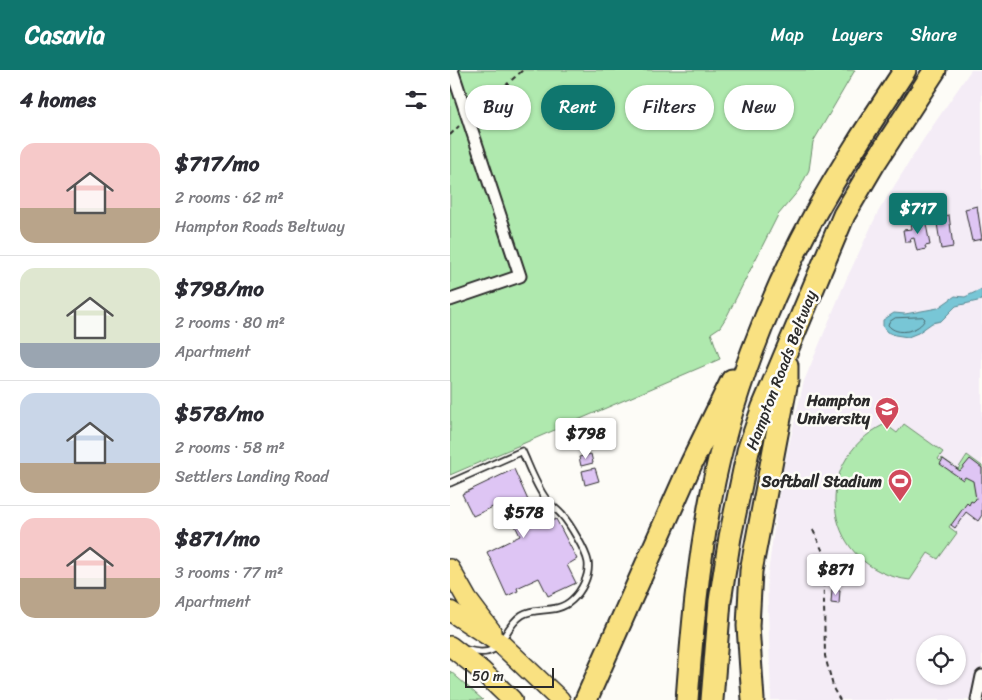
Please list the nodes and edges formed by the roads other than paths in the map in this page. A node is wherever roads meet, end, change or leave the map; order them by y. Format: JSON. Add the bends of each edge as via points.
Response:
{"nodes":[{"id":1,"x":452,"y":70,"type":"edge"},
{"id":2,"x":896,"y":70,"type":"edge"},
{"id":3,"x":905,"y":70,"type":"edge"},
{"id":4,"x":935,"y":70,"type":"edge"},
{"id":5,"x":875,"y":116,"type":"junction"},
{"id":6,"x":783,"y":280,"type":"junction"},
{"id":7,"x":450,"y":300,"type":"edge"},
{"id":8,"x":788,"y":347,"type":"junction"},
{"id":9,"x":450,"y":483,"type":"edge"},
{"id":10,"x":450,"y":569,"type":"edge"},
{"id":11,"x":450,"y":611,"type":"edge"},
{"id":12,"x":501,"y":644,"type":"junction"},
{"id":13,"x":453,"y":648,"type":"edge"},
{"id":14,"x":982,"y":676,"type":"edge"},
{"id":15,"x":512,"y":700,"type":"edge"},
{"id":16,"x":560,"y":700,"type":"edge"},
{"id":17,"x":586,"y":700,"type":"edge"},
{"id":18,"x":686,"y":700,"type":"edge"},
{"id":19,"x":712,"y":700,"type":"edge"},
{"id":20,"x":753,"y":700,"type":"edge"},
{"id":21,"x":977,"y":700,"type":"edge"}],
"edges":[{"from":1,"to":7,"type":"street","via":[[520,276]]},
{"from":2,"to":5,"type":"highway"},
{"from":3,"to":5,"type":"highway","name":"Hampton Roads Beltway"},
{"from":4,"to":8,"type":"highway","name":"Hampton Roads Beltway","via":[[844,215]]},
{"from":5,"to":6,"type":"highway","name":"Hampton Roads Beltway","via":[[814,215]]},
{"from":6,"to":17,"type":"highway","via":[[691,464]]},
{"from":6,"to":18,"type":"highway","name":"Hampton Roads Beltway","via":[[744,380],[715,478],[701,562]]},
{"from":8,"to":19,"type":"highway","name":"Hampton Roads Beltway","via":[[751,442],[740,488],[720,601]]},
{"from":8,"to":20,"type":"highway","via":[[787,381],[751,571],[748,626]]},
{"from":9,"to":12,"type":"lane","via":[[522,451],[545,498],[571,527],[588,562],[586,581],[572,601],[560,608],[523,614],[510,627]]},
{"from":10,"to":12,"type":"main road","via":[[467,599]]},
{"from":11,"to":12,"type":"main road"},
{"from":12,"to":13,"type":"lane","via":[[485,652]]},
{"from":12,"to":16,"type":"main road"},
{"from":13,"to":15,"type":"main road"},
{"from":14,"to":21,"type":"street"}]}
